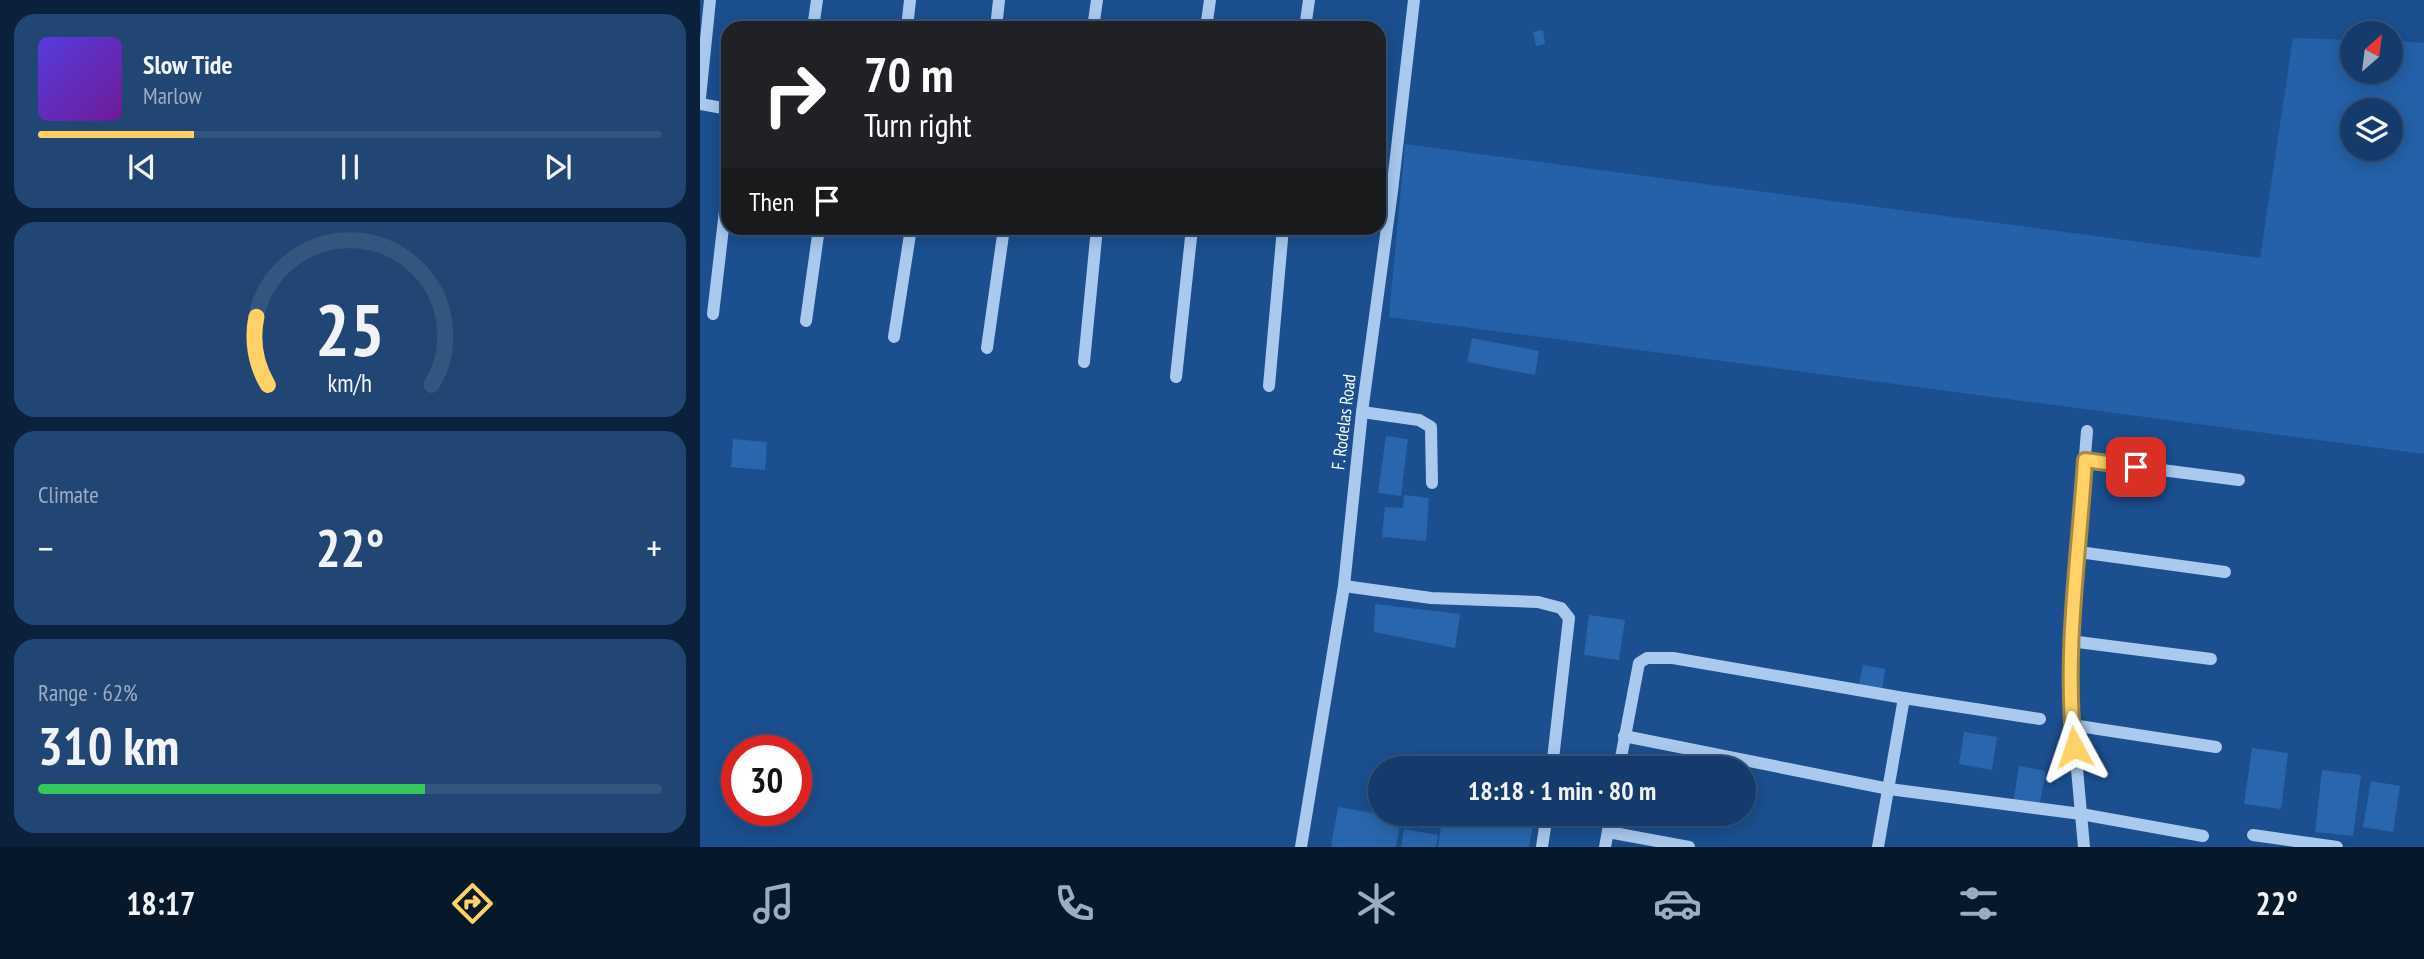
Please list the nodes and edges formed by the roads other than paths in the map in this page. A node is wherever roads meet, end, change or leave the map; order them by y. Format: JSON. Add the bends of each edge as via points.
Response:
{"nodes":[{"id":1,"x":710,"y":0,"type":"edge"},
{"id":2,"x":817,"y":0,"type":"edge"},
{"id":3,"x":910,"y":0,"type":"edge"},
{"id":4,"x":999,"y":0,"type":"edge"},
{"id":5,"x":1097,"y":0,"type":"edge"},
{"id":6,"x":1210,"y":0,"type":"edge"},
{"id":7,"x":1309,"y":0,"type":"edge"},
{"id":8,"x":1413,"y":0,"type":"edge"},
{"id":9,"x":814,"y":21,"type":"edge"},
{"id":10,"x":908,"y":21,"type":"edge"},
{"id":11,"x":997,"y":21,"type":"edge"},
{"id":12,"x":1094,"y":21,"type":"edge"},
{"id":13,"x":1207,"y":21,"type":"edge"},
{"id":14,"x":1307,"y":21,"type":"edge"},
{"id":15,"x":700,"y":98,"type":"edge"},
{"id":16,"x":700,"y":104,"type":"edge"},
{"id":17,"x":721,"y":108,"type":"edge"},
{"id":18,"x":1386,"y":190,"type":"edge"},
{"id":19,"x":722,"y":235,"type":"edge"},
{"id":20,"x":818,"y":235,"type":"edge"},
{"id":21,"x":910,"y":235,"type":"edge"},
{"id":22,"x":1003,"y":235,"type":"edge"},
{"id":23,"x":1096,"y":235,"type":"edge"},
{"id":24,"x":1191,"y":235,"type":"edge"},
{"id":25,"x":1282,"y":235,"type":"edge"},
{"id":26,"x":1381,"y":235,"type":"edge"},
{"id":27,"x":713,"y":314,"type":"dead end"},
{"id":28,"x":806,"y":321,"type":"dead end"},
{"id":29,"x":894,"y":337,"type":"dead end"},
{"id":30,"x":987,"y":348,"type":"dead end"},
{"id":31,"x":1084,"y":362,"type":"dead end"},
{"id":32,"x":1176,"y":377,"type":"dead end"},
{"id":33,"x":1269,"y":386,"type":"dead end"},
{"id":34,"x":1362,"y":412,"type":"junction"},
{"id":35,"x":2087,"y":431,"type":"dead end"},
{"id":36,"x":2085,"y":460,"type":"junction"},
{"id":37,"x":2239,"y":480,"type":"dead end"},
{"id":38,"x":1432,"y":483,"type":"dead end"},
{"id":39,"x":2079,"y":552,"type":"junction"},
{"id":40,"x":2225,"y":572,"type":"dead end"},
{"id":41,"x":1344,"y":586,"type":"junction"},
{"id":42,"x":2070,"y":641,"type":"junction"},
{"id":43,"x":2211,"y":659,"type":"dead end"},
{"id":44,"x":1904,"y":698,"type":"junction"},
{"id":45,"x":2040,"y":719,"type":"dead end"},
{"id":46,"x":2072,"y":725,"type":"junction"},
{"id":47,"x":1624,"y":736,"type":"junction"},
{"id":48,"x":2216,"y":747,"type":"dead end"},
{"id":49,"x":1553,"y":756,"type":"edge"},
{"id":50,"x":1621,"y":756,"type":"edge"},
{"id":51,"x":1889,"y":789,"type":"junction"},
{"id":52,"x":2081,"y":814,"type":"junction"},
{"id":53,"x":1545,"y":826,"type":"edge"},
{"id":54,"x":1609,"y":826,"type":"edge"},
{"id":55,"x":1608,"y":832,"type":"junction"},
{"id":56,"x":2253,"y":835,"type":"dead end"},
{"id":57,"x":2203,"y":836,"type":"dead end"},
{"id":58,"x":1301,"y":847,"type":"edge"},
{"id":59,"x":1542,"y":847,"type":"edge"},
{"id":60,"x":1605,"y":847,"type":"edge"},
{"id":61,"x":1689,"y":847,"type":"edge"},
{"id":62,"x":1878,"y":847,"type":"edge"},
{"id":63,"x":2084,"y":847,"type":"edge"},
{"id":64,"x":2337,"y":847,"type":"edge"}],
"edges":[{"from":1,"to":15,"type":"street"},
{"from":2,"to":9,"type":"street"},
{"from":3,"to":10,"type":"street"},
{"from":4,"to":11,"type":"street"},
{"from":5,"to":12,"type":"street"},
{"from":6,"to":13,"type":"street"},
{"from":7,"to":14,"type":"street"},
{"from":8,"to":18,"type":"street","name":"F. Rodelas Road"},
{"from":16,"to":17,"type":"street"},
{"from":19,"to":27,"type":"street"},
{"from":20,"to":28,"type":"street"},
{"from":21,"to":29,"type":"street"},
{"from":22,"to":30,"type":"street"},
{"from":23,"to":31,"type":"street"},
{"from":24,"to":32,"type":"street"},
{"from":25,"to":33,"type":"street"},
{"from":26,"to":34,"type":"street","name":"F. Rodelas Road"},
{"from":34,"to":38,"type":"street","via":[[1419,420],[1431,427]]},
{"from":34,"to":41,"type":"street","name":"F. Rodelas Road"},
{"from":35,"to":36,"type":"street"},
{"from":36,"to":37,"type":"street"},
{"from":36,"to":39,"type":"street"},
{"from":39,"to":40,"type":"street"},
{"from":39,"to":42,"type":"street"},
{"from":41,"to":49,"type":"street","via":[[1431,598],[1538,602],[1561,608],[1569,618]]},
{"from":41,"to":58,"type":"street","name":"F. Rodelas Road"},
{"from":42,"to":43,"type":"street"},
{"from":42,"to":46,"type":"street"},
{"from":44,"to":45,"type":"street"},
{"from":44,"to":47,"type":"street","via":[[1723,665],[1647,659],[1639,663]]},
{"from":44,"to":51,"type":"street"},
{"from":46,"to":48,"type":"street"},
{"from":46,"to":52,"type":"street"},
{"from":47,"to":50,"type":"street"},
{"from":47,"to":51,"type":"street"},
{"from":51,"to":52,"type":"street"},
{"from":51,"to":62,"type":"street"},
{"from":52,"to":57,"type":"street"},
{"from":52,"to":63,"type":"street"},
{"from":53,"to":59,"type":"street"},
{"from":54,"to":55,"type":"street"},
{"from":55,"to":60,"type":"street"},
{"from":55,"to":61,"type":"street"},
{"from":56,"to":64,"type":"street"}]}
